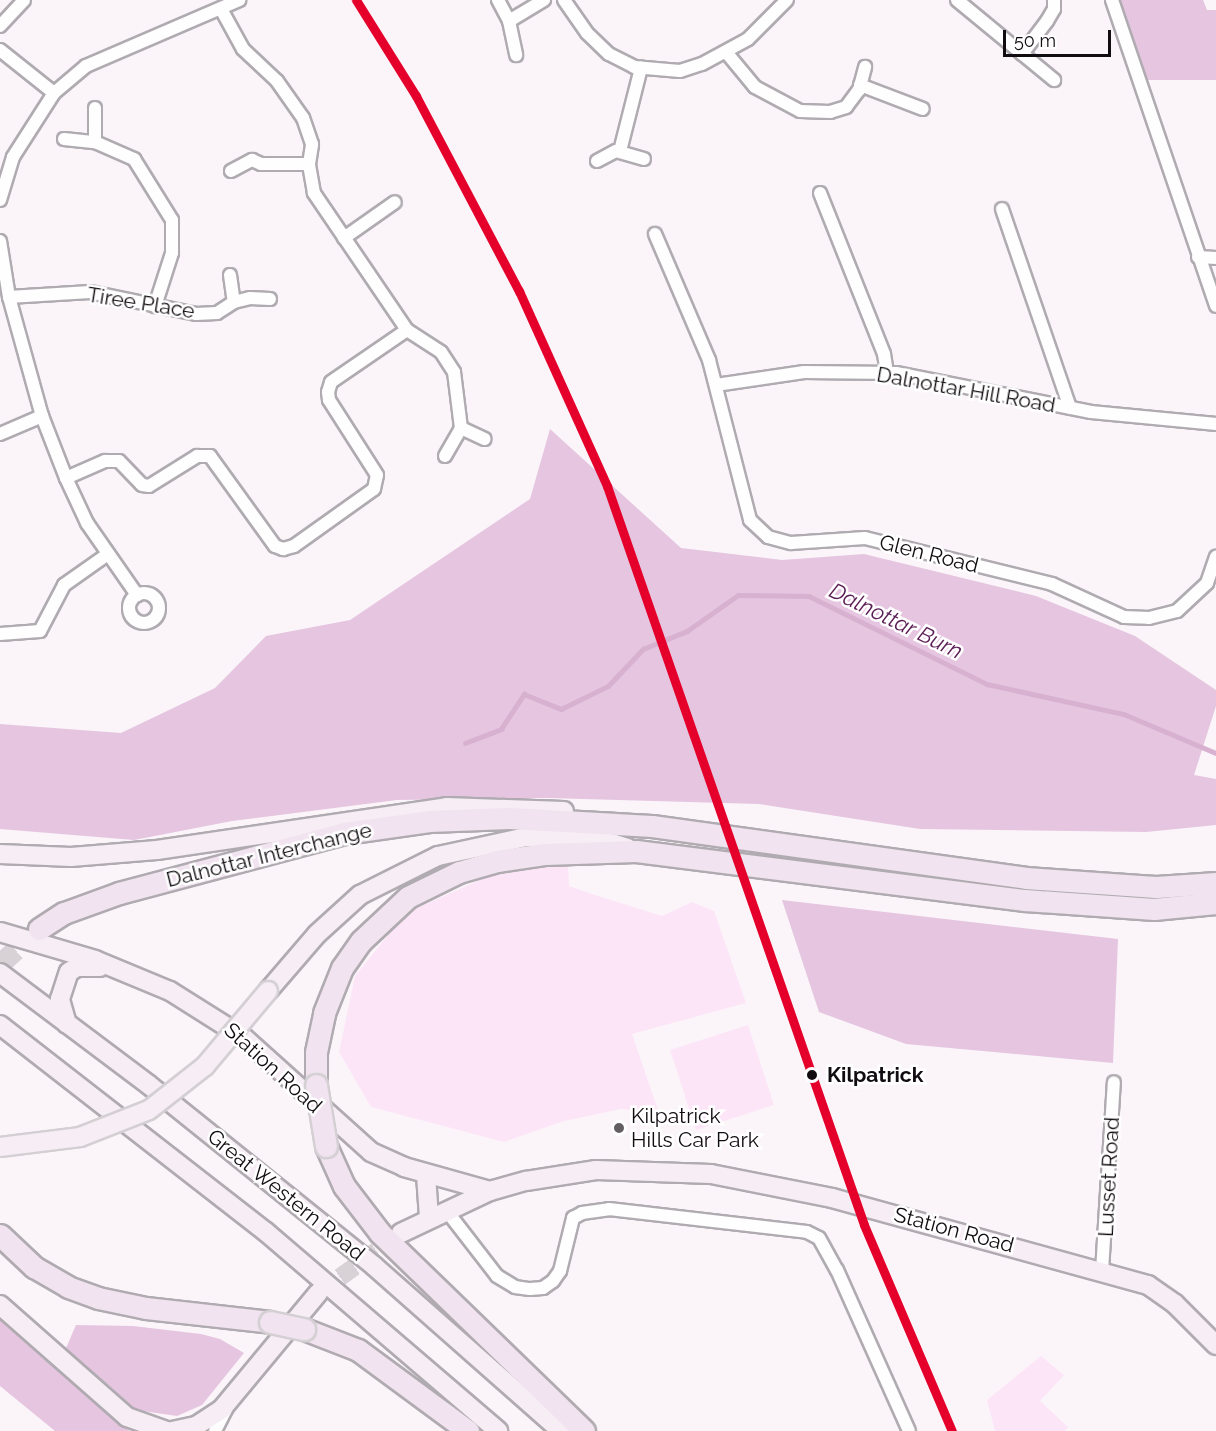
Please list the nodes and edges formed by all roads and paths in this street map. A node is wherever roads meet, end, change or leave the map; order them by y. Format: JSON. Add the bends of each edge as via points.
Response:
{"nodes":[{"id":1,"x":24,"y":0,"type":"edge"},
{"id":2,"x":239,"y":0,"type":"edge"},
{"id":3,"x":498,"y":0,"type":"edge"},
{"id":4,"x":544,"y":0,"type":"edge"},
{"id":5,"x":564,"y":0,"type":"edge"},
{"id":6,"x":787,"y":0,"type":"edge"},
{"id":7,"x":957,"y":0,"type":"edge"},
{"id":8,"x":1053,"y":0,"type":"edge"},
{"id":9,"x":1112,"y":0,"type":"edge"},
{"id":10,"x":221,"y":9,"type":"junction"},
{"id":11,"x":509,"y":21,"type":"junction"},
{"id":12,"x":0,"y":26,"type":"edge"},
{"id":13,"x":0,"y":50,"type":"edge"},
{"id":14,"x":726,"y":52,"type":"junction"},
{"id":15,"x":516,"y":54,"type":"dead end"},
{"id":16,"x":1022,"y":54,"type":"junction"},
{"id":17,"x":865,"y":67,"type":"dead end"},
{"id":18,"x":641,"y":68,"type":"junction"},
{"id":19,"x":1054,"y":80,"type":"dead end"},
{"id":20,"x":860,"y":85,"type":"junction"},
{"id":21,"x":54,"y":93,"type":"junction"},
{"id":22,"x":95,"y":108,"type":"dead end"},
{"id":23,"x":923,"y":109,"type":"dead end"},
{"id":24,"x":64,"y":140,"type":"dead end"},
{"id":25,"x":95,"y":142,"type":"junction"},
{"id":26,"x":620,"y":151,"type":"junction"},
{"id":27,"x":644,"y":159,"type":"dead end"},
{"id":28,"x":597,"y":161,"type":"dead end"},
{"id":29,"x":309,"y":164,"type":"junction"},
{"id":30,"x":231,"y":171,"type":"dead end"},
{"id":31,"x":3,"y":175,"type":"edge"},
{"id":32,"x":820,"y":193,"type":"dead end"},
{"id":33,"x":0,"y":200,"type":"edge"},
{"id":34,"x":395,"y":202,"type":"dead end"},
{"id":35,"x":1002,"y":209,"type":"dead end"},
{"id":36,"x":655,"y":234,"type":"dead end"},
{"id":37,"x":344,"y":238,"type":"junction"},
{"id":38,"x":0,"y":241,"type":"edge"},
{"id":39,"x":1198,"y":257,"type":"junction"},
{"id":40,"x":1216,"y":258,"type":"edge"},
{"id":41,"x":230,"y":275,"type":"dead end"},
{"id":42,"x":9,"y":297,"type":"junction"},
{"id":43,"x":270,"y":299,"type":"dead end"},
{"id":44,"x":234,"y":302,"type":"junction"},
{"id":45,"x":155,"y":306,"type":"junction"},
{"id":46,"x":1216,"y":306,"type":"edge"},
{"id":47,"x":407,"y":330,"type":"junction"},
{"id":48,"x":887,"y":373,"type":"junction"},
{"id":49,"x":716,"y":384,"type":"junction"},
{"id":50,"x":1070,"y":408,"type":"junction"},
{"id":51,"x":42,"y":416,"type":"junction"},
{"id":52,"x":1216,"y":424,"type":"edge"},
{"id":53,"x":461,"y":428,"type":"junction"},
{"id":54,"x":0,"y":434,"type":"edge"},
{"id":55,"x":484,"y":439,"type":"dead end"},
{"id":56,"x":445,"y":456,"type":"dead end"},
{"id":57,"x":66,"y":477,"type":"junction"},
{"id":58,"x":108,"y":554,"type":"junction"},
{"id":59,"x":1216,"y":557,"type":"edge"},
{"id":60,"x":137,"y":595,"type":"dead end"},
{"id":61,"x":0,"y":634,"type":"edge"},
{"id":62,"x":652,"y":826,"type":"junction"},
{"id":63,"x":636,"y":851,"type":"junction"},
{"id":64,"x":0,"y":854,"type":"edge"},
{"id":65,"x":1216,"y":883,"type":"edge"},
{"id":66,"x":1216,"y":903,"type":"edge"},
{"id":67,"x":39,"y":929,"type":"tunnel mouth"},
{"id":68,"x":0,"y":932,"type":"edge"},
{"id":69,"x":114,"y":969,"type":"junction"},
{"id":70,"x":0,"y":973,"type":"edge"},
{"id":71,"x":67,"y":1024,"type":"junction"},
{"id":72,"x":0,"y":1025,"type":"edge"},
{"id":73,"x":1114,"y":1082,"type":"dead end"},
{"id":74,"x":0,"y":1147,"type":"edge"},
{"id":75,"x":426,"y":1175,"type":"junction"},
{"id":76,"x":490,"y":1191,"type":"junction"},
{"id":77,"x":446,"y":1210,"type":"junction"},
{"id":78,"x":429,"y":1218,"type":"junction"},
{"id":79,"x":401,"y":1233,"type":"tunnel mouth"},
{"id":80,"x":0,"y":1234,"type":"edge"},
{"id":81,"x":1102,"y":1271,"type":"junction"},
{"id":82,"x":318,"y":1293,"type":"tunnel mouth"},
{"id":83,"x":0,"y":1305,"type":"edge"},
{"id":84,"x":1216,"y":1345,"type":"edge"},
{"id":85,"x":230,"y":1400,"type":"junction"},
{"id":86,"x":169,"y":1431,"type":"edge"},
{"id":87,"x":215,"y":1431,"type":"edge"},
{"id":88,"x":468,"y":1431,"type":"edge"},
{"id":89,"x":498,"y":1431,"type":"edge"},
{"id":90,"x":561,"y":1431,"type":"edge"},
{"id":91,"x":584,"y":1431,"type":"edge"},
{"id":92,"x":909,"y":1431,"type":"edge"}],
"edges":[{"from":1,"to":12,"type":"street"},
{"from":2,"to":10,"type":"street"},
{"from":3,"to":11,"type":"street"},
{"from":4,"to":11,"type":"street"},
{"from":5,"to":18,"type":"street","via":[[587,33],[609,54]]},
{"from":6,"to":14,"type":"street","via":[[748,39]]},
{"from":7,"to":16,"type":"street"},
{"from":8,"to":16,"type":"street","via":[[1054,9]]},
{"from":9,"to":39,"type":"street"},
{"from":10,"to":21,"type":"street","via":[[86,66]]},
{"from":10,"to":29,"type":"street","via":[[238,43],[277,81],[303,118],[312,144]]},
{"from":11,"to":15,"type":"street"},
{"from":13,"to":21,"type":"street"},
{"from":14,"to":18,"type":"street","via":[[680,71]]},
{"from":14,"to":20,"type":"street","via":[[755,87],[780,104],[800,111],[830,112],[846,106]]},
{"from":16,"to":19,"type":"street"},
{"from":17,"to":20,"type":"street"},
{"from":18,"to":26,"type":"street"},
{"from":20,"to":23,"type":"street"},
{"from":21,"to":31,"type":"street","via":[[28,128]]},
{"from":22,"to":25,"type":"street"},
{"from":24,"to":25,"type":"street"},
{"from":25,"to":45,"type":"street","via":[[134,159],[172,220],[172,254]]},
{"from":26,"to":27,"type":"street"},
{"from":26,"to":28,"type":"street"},
{"from":29,"to":30,"type":"street","via":[[261,164],[252,160]]},
{"from":29,"to":37,"type":"street","via":[[314,193]]},
{"from":31,"to":33,"type":"street"},
{"from":32,"to":48,"type":"street","via":[[884,354]]},
{"from":34,"to":37,"type":"street"},
{"from":35,"to":50,"type":"street"},
{"from":36,"to":49,"type":"street","name":"Glen Road","via":[[710,360]]},
{"from":37,"to":47,"type":"street"},
{"from":38,"to":42,"type":"street"},
{"from":39,"to":40,"type":"street"},
{"from":39,"to":46,"type":"street"},
{"from":41,"to":44,"type":"street"},
{"from":42,"to":45,"type":"street","name":"Tiree Place","via":[[90,292]]},
{"from":42,"to":51,"type":"street"},
{"from":43,"to":44,"type":"street","name":"Tiree Place"},
{"from":44,"to":45,"type":"street","name":"Tiree Place","via":[[217,313]]},
{"from":47,"to":53,"type":"street","via":[[441,352],[454,372]]},
{"from":47,"to":57,"type":"street","via":[[331,382],[328,392],[329,400],[377,475],[374,489],[294,546],[275,546],[215,460],[203,453],[149,486],[142,485],[119,461],[105,461]]},
{"from":48,"to":49,"type":"street","name":"Dalnottar Hill Road","via":[[804,372]]},
{"from":48,"to":50,"type":"street","name":"Dalnottar Hill Road"},
{"from":49,"to":59,"type":"street","name":"Glen Road","via":[[750,520],[774,540],[790,543],[865,538],[1052,584],[1124,617],[1149,618],[1177,611],[1207,583]]},
{"from":50,"to":52,"type":"street","name":"Dalnottar Hill Road"},
{"from":51,"to":54,"type":"street"},
{"from":51,"to":57,"type":"street"},
{"from":53,"to":55,"type":"street"},
{"from":53,"to":56,"type":"street"},
{"from":57,"to":58,"type":"street","via":[[87,523]]},
{"from":58,"to":60,"type":"street"},
{"from":58,"to":61,"type":"street","via":[[64,585],[40,631]]},
{"from":62,"to":64,"type":"main road","via":[[625,818],[567,811],[464,806],[123,853],[72,857]]},
{"from":62,"to":65,"type":"highway","name":"Dalnottar Interchange","via":[[1026,878],[1156,887]]},
{"from":62,"to":67,"type":"highway","name":"Dalnottar Interchange","via":[[509,818],[429,821],[345,833],[119,892],[64,913]]},
{"from":63,"to":66,"type":"highway","via":[[1025,900],[1154,909]]},
{"from":63,"to":74,"type":"main road","bridge":true,"via":[[605,841],[526,837],[438,856],[390,878],[345,908],[205,1066],[148,1110],[80,1137]]},
{"from":63,"to":91,"type":"highway","bridge":true,"via":[[545,854],[497,861],[459,872],[408,897],[371,929],[342,968],[319,1032],[316,1085],[326,1146],[344,1186],[380,1233]]},
{"from":68,"to":69,"type":"main road"},
{"from":69,"to":71,"type":"main road","via":[[89,966],[69,972],[60,999]]},
{"from":69,"to":75,"type":"main road","name":"Station Road","via":[[170,991],[211,1015],[260,1052],[371,1152]]},
{"from":70,"to":71,"type":"main road","name":"Great Western Road"},
{"from":71,"to":90,"type":"main road","name":"Great Western Road","via":[[374,1266]]},
{"from":72,"to":89,"type":"main road","name":"Great Western Road","via":[[266,1232]]},
{"from":73,"to":81,"type":"street","name":"Lusset Road"},
{"from":75,"to":76,"type":"main road","name":"Station Road"},
{"from":75,"to":78,"type":"main road"},
{"from":76,"to":77,"type":"main road","name":"Station Road"},
{"from":76,"to":81,"type":"main road","name":"Station Road","via":[[596,1170],[711,1174],[832,1198]]},
{"from":77,"to":78,"type":"main road","name":"Station Road"},
{"from":77,"to":92,"type":"street","via":[[497,1276],[515,1287],[530,1289],[543,1288],[560,1271],[573,1218],[582,1213],[609,1209],[807,1232],[819,1238],[837,1270]]},
{"from":78,"to":79,"type":"main road","name":"Station Road"},
{"from":80,"to":88,"type":"highway","bridge":true,"via":[[34,1267],[68,1287],[98,1298],[146,1308],[270,1322],[304,1329],[358,1350]]},
{"from":81,"to":84,"type":"main road","name":"Station Road","via":[[1148,1284]]},
{"from":82,"to":85,"type":"main road"},
{"from":83,"to":86,"type":"main road","via":[[127,1417]]},
{"from":85,"to":86,"type":"main road","via":[[207,1420]]},
{"from":85,"to":87,"type":"street"}]}
